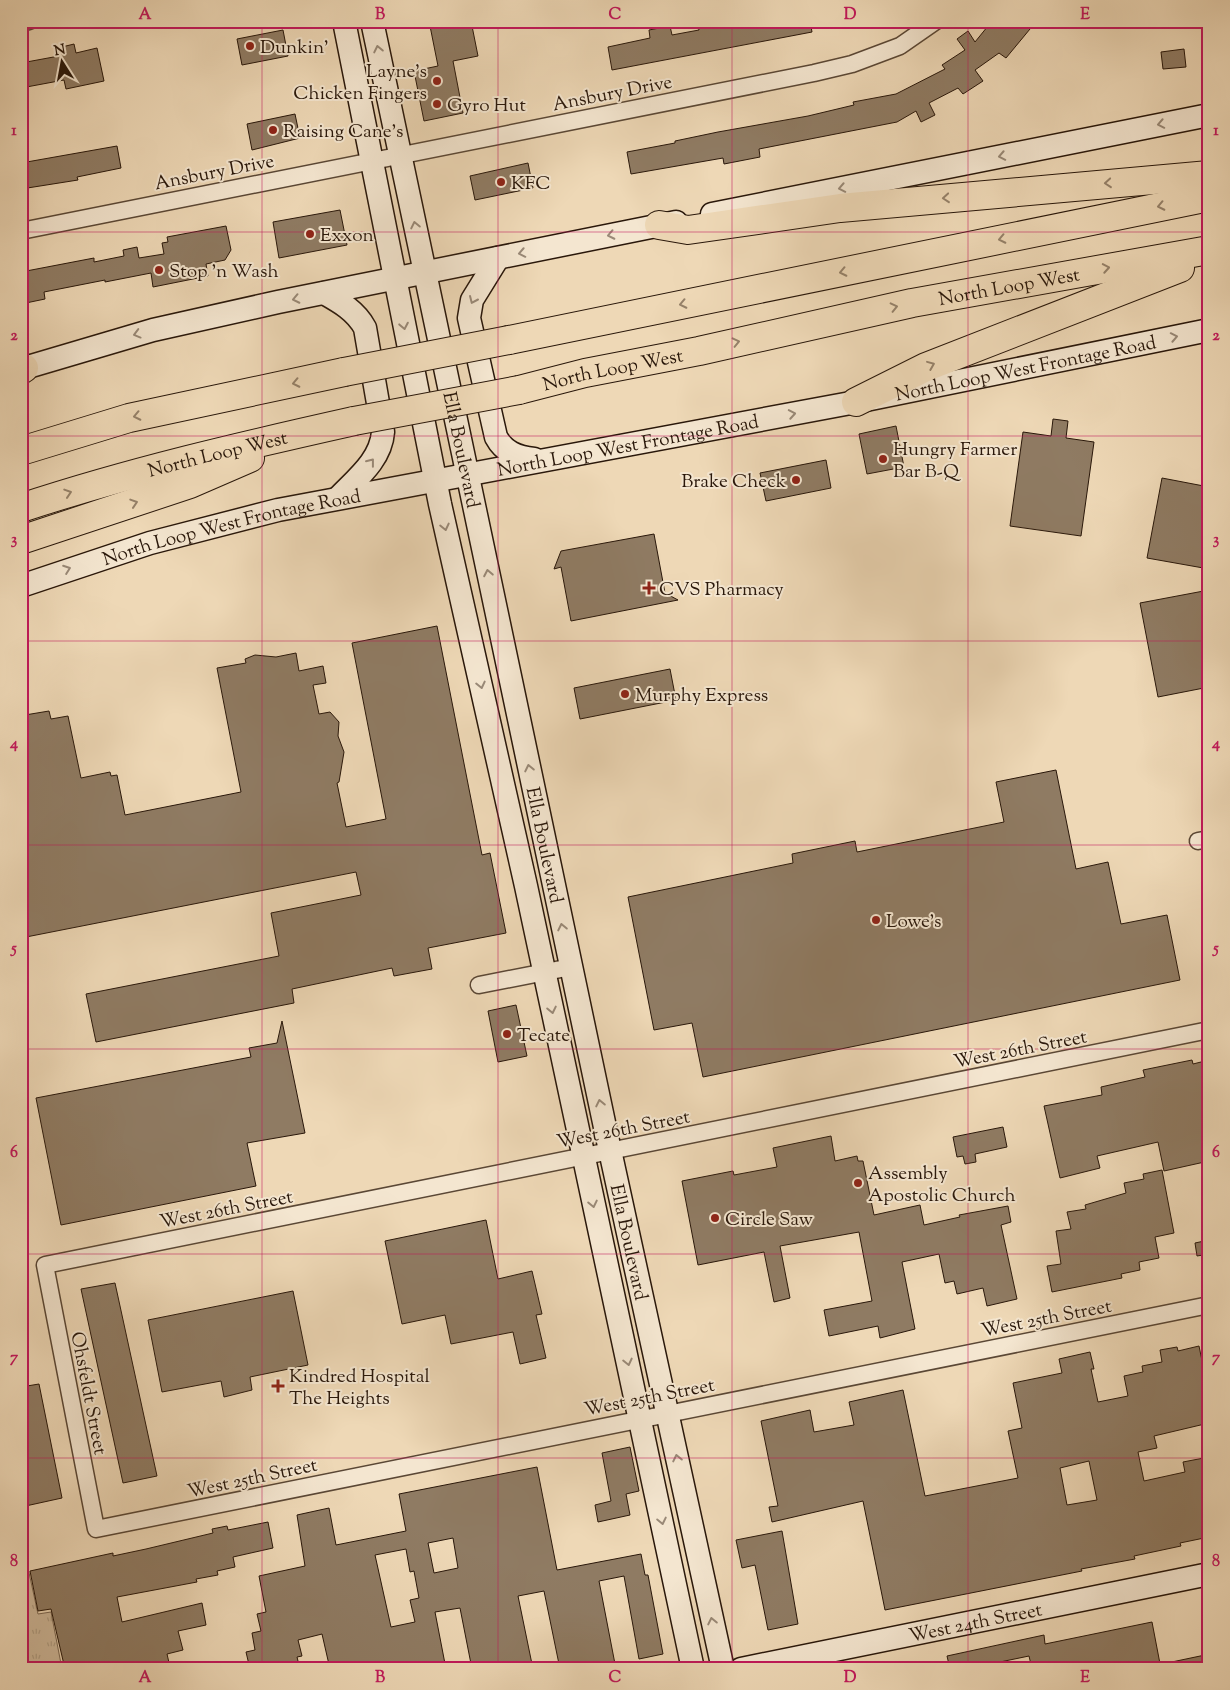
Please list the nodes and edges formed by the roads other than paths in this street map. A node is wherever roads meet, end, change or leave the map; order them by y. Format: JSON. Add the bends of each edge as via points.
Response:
{"nodes":[{"id":1,"x":29,"y":21,"type":"edge"},
{"id":2,"x":344,"y":21,"type":"edge"},
{"id":3,"x":372,"y":21,"type":"edge"},
{"id":4,"x":936,"y":21,"type":"edge"},
{"id":5,"x":21,"y":23,"type":"edge"},
{"id":6,"x":1209,"y":115,"type":"edge"},
{"id":7,"x":400,"y":154,"type":"junction"},
{"id":8,"x":370,"y":160,"type":"junction"},
{"id":9,"x":1209,"y":175,"type":"edge"},
{"id":10,"x":1209,"y":197,"type":"edge"},
{"id":11,"x":659,"y":225,"type":"junction"},
{"id":12,"x":21,"y":231,"type":"edge"},
{"id":13,"x":1209,"y":250,"type":"edge"},
{"id":14,"x":1209,"y":256,"type":"edge"},
{"id":15,"x":498,"y":258,"type":"junction"},
{"id":16,"x":426,"y":272,"type":"junction"},
{"id":17,"x":395,"y":278,"type":"junction"},
{"id":18,"x":324,"y":293,"type":"junction"},
{"id":19,"x":1209,"y":330,"type":"edge"},
{"id":20,"x":22,"y":369,"type":"edge"},
{"id":21,"x":856,"y":402,"type":"junction"},
{"id":22,"x":316,"y":429,"type":"junction"},
{"id":23,"x":21,"y":451,"type":"edge"},
{"id":24,"x":538,"y":460,"type":"junction"},
{"id":25,"x":468,"y":473,"type":"junction"},
{"id":26,"x":435,"y":479,"type":"junction"},
{"id":27,"x":338,"y":498,"type":"junction"},
{"id":28,"x":21,"y":508,"type":"edge"},
{"id":29,"x":21,"y":540,"type":"edge"},
{"id":30,"x":21,"y":586,"type":"edge"},
{"id":31,"x":571,"y":966,"type":"junction"},
{"id":32,"x":544,"y":972,"type":"junction"},
{"id":33,"x":479,"y":985,"type":"dead end"},
{"id":34,"x":1209,"y":1030,"type":"edge"},
{"id":35,"x":610,"y":1150,"type":"junction"},
{"id":36,"x":582,"y":1156,"type":"junction"},
{"id":37,"x":45,"y":1265,"type":"joint"},
{"id":38,"x":1209,"y":1305,"type":"edge"},
{"id":39,"x":667,"y":1413,"type":"junction"},
{"id":40,"x":640,"y":1418,"type":"junction"},
{"id":41,"x":96,"y":1529,"type":"joint"},
{"id":42,"x":1209,"y":1574,"type":"edge"},
{"id":43,"x":693,"y":1669,"type":"edge"},
{"id":44,"x":723,"y":1669,"type":"edge"},
{"id":45,"x":742,"y":1669,"type":"edge"}],
"edges":[{"from":1,"to":5,"type":"street"},
{"from":2,"to":8,"type":"main road","name":"Ella Boulevard"},
{"from":7,"to":3,"type":"main road","name":"Ella Boulevard","one_way":true},
{"from":4,"to":7,"type":"street","name":"Ansbury Drive","via":[[900,46],[852,64]]},
{"from":6,"to":11,"type":"main road","one_way":true},
{"from":7,"to":8,"type":"street","name":"Ansbury Drive"},
{"from":16,"to":7,"type":"main road","name":"Ella Boulevard","one_way":true},
{"from":8,"to":12,"type":"street","name":"Ansbury Drive"},
{"from":8,"to":17,"type":"main road","name":"Ella Boulevard"},
{"from":9,"to":11,"type":"highway","one_way":true,"via":[[840,208],[688,230]]},
{"from":10,"to":23,"type":"highway","one_way":true,"bridge":true,"via":[[128,418]]},
{"from":11,"to":15,"type":"main road","one_way":true},
{"from":22,"to":13,"type":"highway","name":"North Loop West","one_way":true,"bridge":true,"via":[[519,390],[912,303]]},
{"from":21,"to":14,"type":"highway","one_way":true,"via":[[926,367]]},
{"from":15,"to":16,"type":"main road"},
{"from":15,"to":24,"type":"main road","one_way":true,"via":[[472,300],[470,326],[496,437],[503,448],[514,455]]},
{"from":16,"to":17,"type":"main road"},
{"from":16,"to":25,"type":"main road","name":"Ella Boulevard"},
{"from":17,"to":18,"type":"main road"},
{"from":17,"to":26,"type":"main road","name":"Ella Boulevard","one_way":true},
{"from":18,"to":20,"type":"main road","one_way":true,"via":[[153,330]]},
{"from":27,"to":18,"type":"main road","one_way":true,"via":[[374,458],[383,432],[365,328],[345,306]]},
{"from":21,"to":19,"type":"main road","name":"North Loop West Frontage Road","one_way":true},
{"from":24,"to":21,"type":"main road","name":"North Loop West Frontage Road","one_way":true},
{"from":28,"to":22,"type":"highway","name":"North Loop West","one_way":true,"via":[[162,467]]},
{"from":29,"to":22,"type":"highway","one_way":true,"via":[[190,484]]},
{"from":24,"to":25,"type":"main road","name":"North Loop West Frontage Road"},
{"from":25,"to":26,"type":"main road","name":"North Loop West Frontage Road"},
{"from":31,"to":25,"type":"main road","name":"Ella Boulevard","one_way":true},
{"from":26,"to":27,"type":"main road","name":"North Loop West Frontage Road"},
{"from":26,"to":32,"type":"main road","name":"Ella Boulevard","one_way":true},
{"from":30,"to":27,"type":"main road","name":"North Loop West Frontage Road","one_way":true,"via":[[87,562],[209,526]]},
{"from":31,"to":32,"type":"street"},
{"from":35,"to":31,"type":"main road","name":"Ella Boulevard","one_way":true},
{"from":32,"to":33,"type":"street"},
{"from":32,"to":36,"type":"main road","name":"Ella Boulevard","one_way":true},
{"from":34,"to":35,"type":"street","name":"West 26th Street"},
{"from":35,"to":36,"type":"street","name":"West 26th Street"},
{"from":35,"to":39,"type":"main road","name":"Ella Boulevard"},
{"from":36,"to":37,"type":"street","name":"West 26th Street"},
{"from":36,"to":40,"type":"main road","name":"Ella Boulevard","one_way":true},
{"from":37,"to":41,"type":"street","name":"Ohsfeldt Street"},
{"from":38,"to":39,"type":"street","name":"West 25th Street"},
{"from":39,"to":40,"type":"street","name":"West 25th Street"},
{"from":44,"to":39,"type":"main road","name":"Ella Boulevard","one_way":true},
{"from":40,"to":41,"type":"street","name":"West 25th Street"},
{"from":40,"to":43,"type":"main road","name":"Ella Boulevard","one_way":true},
{"from":42,"to":45,"type":"main road","name":"West 24th Street"}]}
